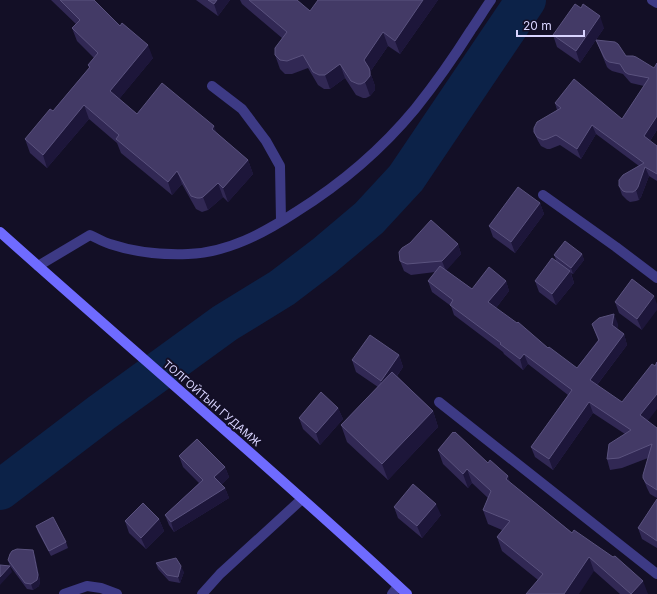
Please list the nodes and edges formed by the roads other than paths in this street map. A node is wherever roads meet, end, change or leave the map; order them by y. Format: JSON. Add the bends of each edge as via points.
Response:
{"nodes":[{"id":1,"x":491,"y":0,"type":"edge"},
{"id":2,"x":652,"y":0,"type":"edge"},
{"id":3,"x":657,"y":3,"type":"edge"},
{"id":4,"x":212,"y":86,"type":"dead end"},
{"id":5,"x":543,"y":195,"type":"dead end"},
{"id":6,"x":281,"y":221,"type":"junction"},
{"id":7,"x":0,"y":232,"type":"edge"},
{"id":8,"x":38,"y":266,"type":"junction"},
{"id":9,"x":657,"y":278,"type":"edge"},
{"id":10,"x":439,"y":402,"type":"dead end"},
{"id":11,"x":302,"y":499,"type":"junction"},
{"id":12,"x":657,"y":574,"type":"edge"},
{"id":13,"x":395,"y":590,"type":"edge"},
{"id":14,"x":64,"y":594,"type":"edge"},
{"id":15,"x":117,"y":594,"type":"edge"},
{"id":16,"x":202,"y":594,"type":"edge"},
{"id":17,"x":407,"y":594,"type":"edge"}],
"edges":[{"from":1,"to":6,"type":"street","via":[[433,85],[393,134],[343,179]]},
{"from":2,"to":3,"type":"street"},
{"from":4,"to":6,"type":"street","via":[[242,109],[266,141],[280,166]]},
{"from":5,"to":9,"type":"street"},
{"from":6,"to":8,"type":"street","via":[[262,233],[240,242],[216,250],[189,254],[162,254],[134,249],[110,244],[90,235]]},
{"from":7,"to":8,"type":"main road","name":"ТОЛГОЙТЫН ГУДАМЖ"},
{"from":8,"to":11,"type":"main road","name":"ТОЛГОЙТЫН ГУДАМЖ"},
{"from":10,"to":12,"type":"street"},
{"from":11,"to":13,"type":"main road","name":"ТОЛГОЙТЫН ГУДАМЖ"},
{"from":11,"to":16,"type":"street","via":[[220,574]]},
{"from":13,"to":17,"type":"main road","name":"ТОЛГОЙТЫН ГУДАМЖ"},
{"from":14,"to":15,"type":"street","via":[[87,586]]}]}
